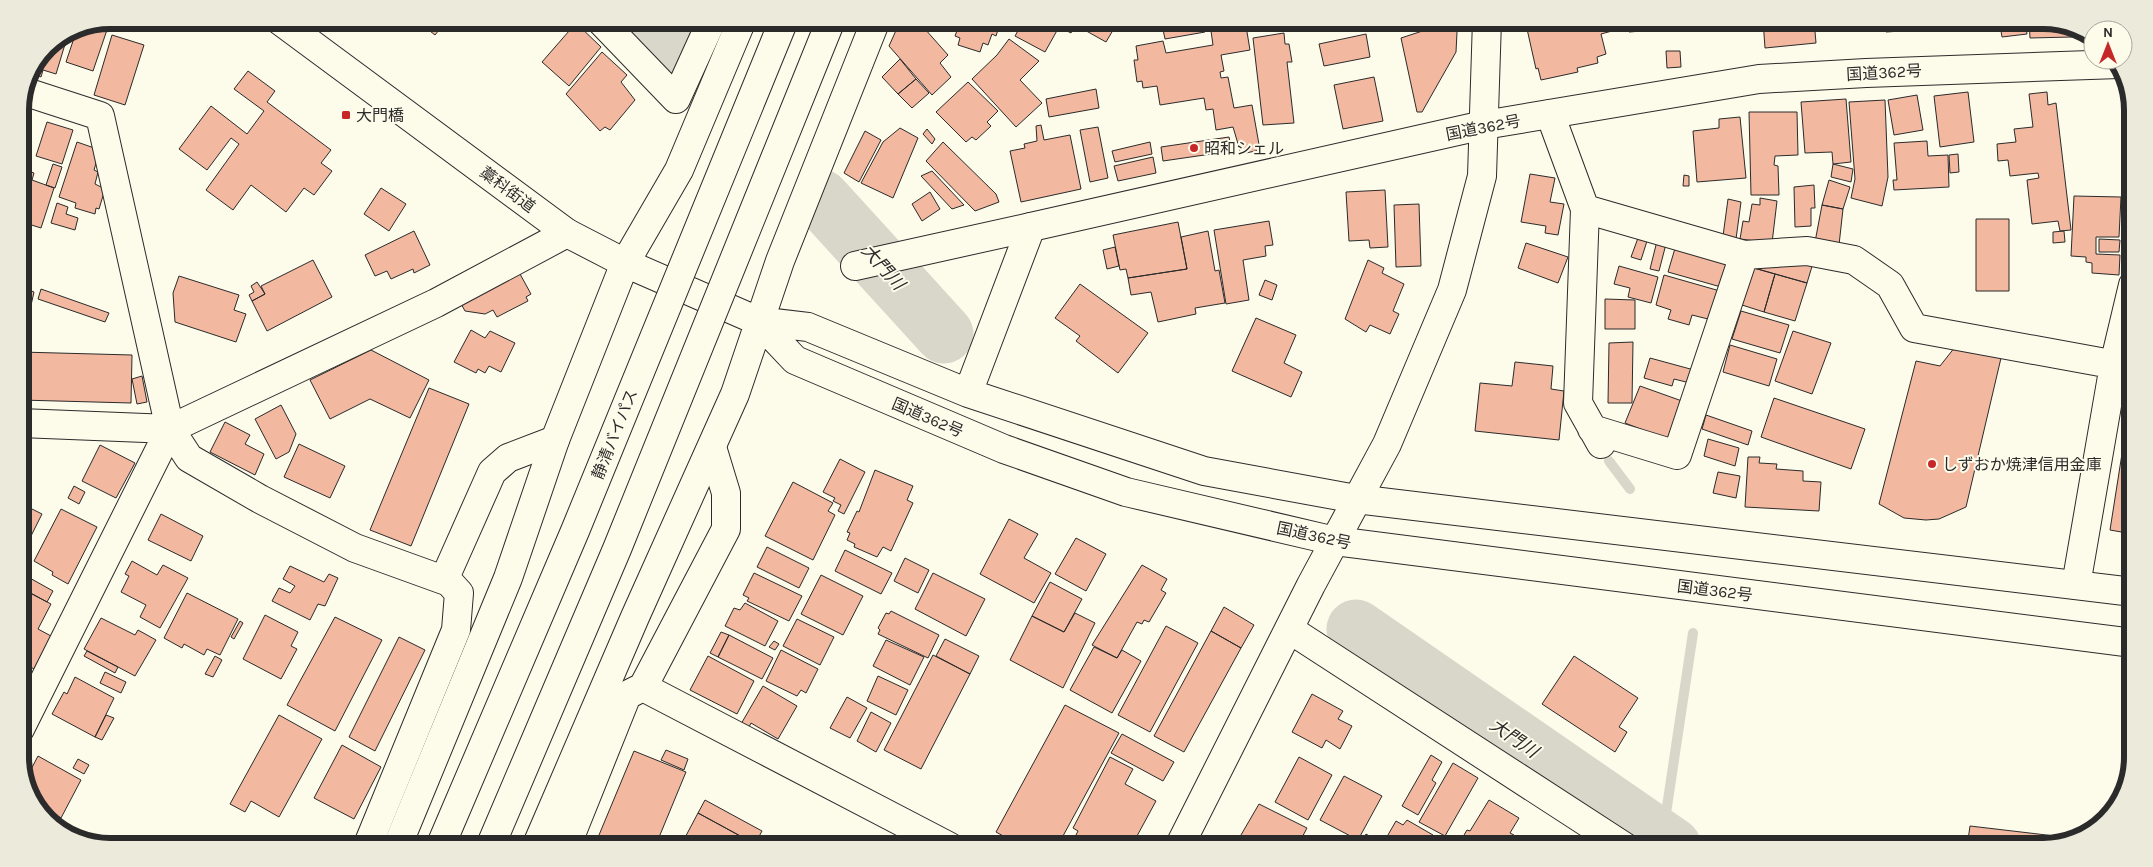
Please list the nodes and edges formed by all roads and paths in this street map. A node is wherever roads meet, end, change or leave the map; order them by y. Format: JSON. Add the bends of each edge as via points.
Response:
{"nodes":[{"id":1,"x":291,"y":29,"type":"edge"},
{"id":2,"x":609,"y":29,"type":"edge"},
{"id":3,"x":708,"y":29,"type":"edge"},
{"id":4,"x":738,"y":29,"type":"edge"},
{"id":5,"x":780,"y":29,"type":"edge"},
{"id":6,"x":827,"y":29,"type":"edge"},
{"id":7,"x":872,"y":29,"type":"edge"},
{"id":8,"x":1487,"y":29,"type":"edge"},
{"id":9,"x":2083,"y":65,"type":"edge"},
{"id":10,"x":31,"y":94,"type":"edge"},
{"id":11,"x":1550,"y":114,"type":"junction"},
{"id":12,"x":1484,"y":125,"type":"junction"},
{"id":13,"x":1586,"y":209,"type":"junction"},
{"id":14,"x":1030,"y":227,"type":"junction"},
{"id":15,"x":567,"y":233,"type":"junction"},
{"id":16,"x":1744,"y":255,"type":"junction"},
{"id":17,"x":625,"y":263,"type":"junction"},
{"id":18,"x":855,"y":266,"type":"dead end"},
{"id":19,"x":758,"y":321,"type":"junction"},
{"id":20,"x":2123,"y":366,"type":"edge"},
{"id":21,"x":968,"y":393,"type":"junction"},
{"id":22,"x":29,"y":423,"type":"edge"},
{"id":23,"x":170,"y":429,"type":"junction"},
{"id":24,"x":555,"y":440,"type":"junction"},
{"id":25,"x":712,"y":446,"type":"junction"},
{"id":26,"x":1356,"y":499,"type":"junction"},
{"id":27,"x":1335,"y":541,"type":"junction"},
{"id":28,"x":444,"y":580,"type":"junction"},
{"id":29,"x":2076,"y":585,"type":"junction"},
{"id":30,"x":2124,"y":591,"type":"edge"},
{"id":31,"x":1289,"y":629,"type":"junction"},
{"id":32,"x":2124,"y":641,"type":"edge"},
{"id":33,"x":643,"y":687,"type":"junction"},
{"id":34,"x":29,"y":712,"type":"edge"},
{"id":35,"x":371,"y":838,"type":"edge"},
{"id":36,"x":402,"y":838,"type":"edge"},
{"id":37,"x":444,"y":838,"type":"edge"},
{"id":38,"x":494,"y":838,"type":"edge"},
{"id":39,"x":540,"y":838,"type":"edge"},
{"id":40,"x":570,"y":838,"type":"edge"},
{"id":41,"x":933,"y":838,"type":"edge"},
{"id":42,"x":1184,"y":838,"type":"edge"},
{"id":43,"x":1610,"y":838,"type":"edge"}],
"edges":[{"from":1,"to":15,"type":"main road","name":"藁科街道"},
{"from":2,"to":3,"type":"main road","via":[[676,99]]},
{"from":4,"to":17,"type":"main road","via":[[678,170]]},
{"from":5,"to":37,"type":"main road","name":"静清バイパス","bridge":true,"via":[[575,531]]},
{"from":6,"to":38,"type":"main road","bridge":true,"via":[[617,549]]},
{"from":7,"to":19,"type":"main road"},
{"from":8,"to":12,"type":"main road"},
{"from":9,"to":11,"type":"main road","name":"国道362号","via":[[1759,79]]},
{"from":10,"to":23,"type":"main road","via":[[100,116]]},
{"from":11,"to":12,"type":"main road","name":"国道362号"},
{"from":11,"to":13,"type":"main road"},
{"from":12,"to":14,"type":"main road","name":"国道362号"},
{"from":12,"to":26,"type":"main road","via":[[1482,176],[1452,290],[1388,444]]},
{"from":13,"to":16,"type":"main road"},
{"from":13,"to":16,"type":"main road","via":[[1578,403],[1597,437],[1676,455]]},
{"from":14,"to":18,"type":"main road","name":"国道362号"},
{"from":14,"to":21,"type":"main road"},
{"from":15,"to":17,"type":"main road","name":"藁科街道"},
{"from":15,"to":23,"type":"main road","via":[[436,302]]},
{"from":16,"to":20,"type":"main road","via":[[1808,251],[1854,260],[1890,285],[1914,328]]},
{"from":17,"to":19,"type":"main road","name":"藁科街道"},
{"from":17,"to":24,"type":"main road"},
{"from":19,"to":21,"type":"main road","via":[[808,327]]},
{"from":19,"to":25,"type":"main road","via":[[735,394]]},
{"from":19,"to":27,"type":"main road","name":"国道362号","via":[[795,360],[1004,449],[1126,492]]},
{"from":20,"to":29,"type":"main road"},
{"from":21,"to":26,"type":"main road","via":[[1204,471]]},
{"from":22,"to":23,"type":"main road"},
{"from":23,"to":28,"type":"main road","via":[[189,458],[260,499],[355,548]]},
{"from":23,"to":34,"type":"main road"},
{"from":24,"to":28,"type":"main road","via":[[508,458],[492,472]]},
{"from":24,"to":36,"type":"main road","via":[[508,578]]},
{"from":25,"to":33,"type":"main road","via":[[726,493],[726,529]]},
{"from":25,"to":39,"type":"main road"},
{"from":26,"to":27,"type":"main road"},
{"from":26,"to":29,"type":"main road"},
{"from":27,"to":31,"type":"main road"},
{"from":27,"to":32,"type":"main road","name":"国道362号"},
{"from":28,"to":35,"type":"main road","via":[[459,593],[456,630]]},
{"from":29,"to":30,"type":"main road"},
{"from":31,"to":42,"type":"main road"},
{"from":31,"to":43,"type":"main road"},
{"from":33,"to":40,"type":"main road","via":[[628,695]]},
{"from":33,"to":41,"type":"main road"}]}
